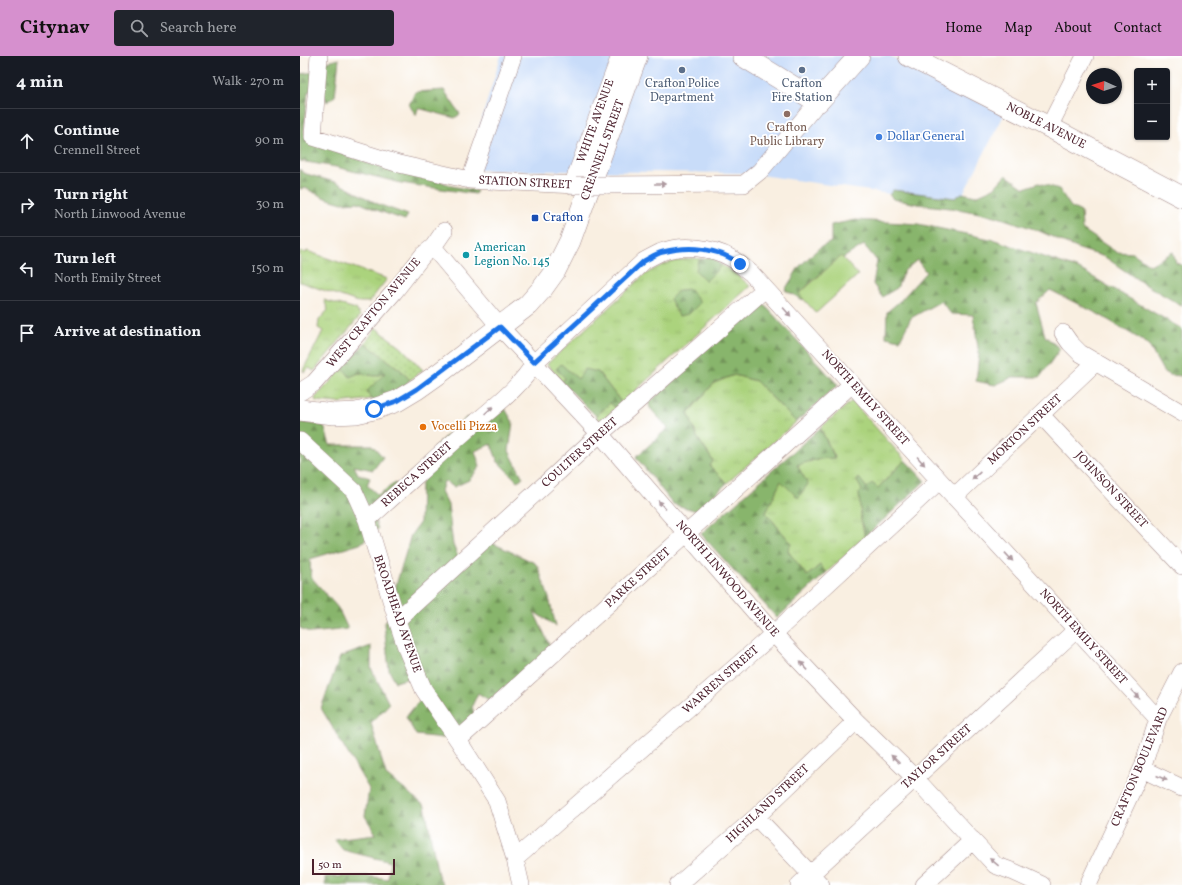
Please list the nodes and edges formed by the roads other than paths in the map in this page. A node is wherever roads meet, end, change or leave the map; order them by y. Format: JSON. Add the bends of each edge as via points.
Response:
{"nodes":[{"id":1,"x":319,"y":56,"type":"edge"},
{"id":2,"x":513,"y":56,"type":"edge"},
{"id":3,"x":620,"y":56,"type":"edge"},
{"id":4,"x":637,"y":56,"type":"edge"},
{"id":5,"x":743,"y":56,"type":"edge"},
{"id":6,"x":859,"y":56,"type":"edge"},
{"id":7,"x":909,"y":56,"type":"edge"},
{"id":8,"x":1085,"y":56,"type":"edge"},
{"id":9,"x":818,"y":102,"type":"junction"},
{"id":10,"x":1050,"y":127,"type":"junction"},
{"id":11,"x":470,"y":180,"type":"junction"},
{"id":12,"x":574,"y":186,"type":"junction"},
{"id":13,"x":1182,"y":197,"type":"edge"},
{"id":14,"x":444,"y":231,"type":"dead end"},
{"id":15,"x":428,"y":251,"type":"junction"},
{"id":16,"x":765,"y":289,"type":"junction"},
{"id":17,"x":500,"y":327,"type":"junction"},
{"id":18,"x":1063,"y":333,"type":"dead end"},
{"id":19,"x":534,"y":362,"type":"junction"},
{"id":20,"x":1096,"y":362,"type":"junction"},
{"id":21,"x":852,"y":384,"type":"junction"},
{"id":22,"x":300,"y":392,"type":"edge"},
{"id":23,"x":300,"y":410,"type":"edge"},
{"id":24,"x":1182,"y":413,"type":"edge"},
{"id":25,"x":1041,"y":415,"type":"junction"},
{"id":26,"x":600,"y":434,"type":"junction"},
{"id":27,"x":300,"y":441,"type":"edge"},
{"id":28,"x":939,"y":481,"type":"junction"},
{"id":29,"x":954,"y":497,"type":"junction"},
{"id":30,"x":367,"y":520,"type":"junction"},
{"id":31,"x":687,"y":534,"type":"junction"},
{"id":32,"x":1182,"y":566,"type":"edge"},
{"id":33,"x":397,"y":620,"type":"junction"},
{"id":34,"x":1076,"y":630,"type":"junction"},
{"id":35,"x":774,"y":634,"type":"junction"},
{"id":36,"x":1182,"y":672,"type":"edge"},
{"id":37,"x":1158,"y":719,"type":"junction"},
{"id":38,"x":856,"y":721,"type":"junction"},
{"id":39,"x":458,"y":740,"type":"junction"},
{"id":40,"x":1142,"y":769,"type":"junction"},
{"id":41,"x":915,"y":778,"type":"junction"},
{"id":42,"x":1182,"y":788,"type":"edge"},
{"id":43,"x":756,"y":817,"type":"junction"},
{"id":44,"x":973,"y":840,"type":"junction"},
{"id":45,"x":515,"y":859,"type":"junction"},
{"id":46,"x":1008,"y":878,"type":"edge"},
{"id":47,"x":810,"y":881,"type":"edge"},
{"id":48,"x":521,"y":885,"type":"edge"},
{"id":49,"x":678,"y":885,"type":"edge"},
{"id":50,"x":924,"y":885,"type":"edge"},
{"id":51,"x":1042,"y":885,"type":"edge"},
{"id":52,"x":1088,"y":885,"type":"edge"}],
"edges":[{"from":1,"to":11,"type":"street","name":"STATION STREET","via":[[313,137],[399,164]]},
{"from":2,"to":11,"type":"street"},
{"from":3,"to":12,"type":"street","name":"WHITE AVENUE"},
{"from":4,"to":17,"type":"main road","name":"CRENNELL STREET","via":[[574,231],[560,262],[528,305]]},
{"from":5,"to":9,"type":"main road"},
{"from":6,"to":9,"type":"main road"},
{"from":7,"to":10,"type":"main road","name":"NOBLE AVENUE"},
{"from":8,"to":10,"type":"street"},
{"from":12,"to":9,"type":"street","name":"STATION STREET","one_way":true,"bridge":true,"via":[[744,184],[760,171]]},
{"from":10,"to":13,"type":"main road","name":"NOBLE AVENUE"},
{"from":11,"to":12,"type":"street","name":"STATION STREET"},
{"from":14,"to":15,"type":"street","name":"WEST CRAFTON AVENUE"},
{"from":15,"to":17,"type":"street","name":"NORTH LINWOOD AVENUE"},
{"from":15,"to":22,"type":"street","name":"WEST CRAFTON AVENUE","via":[[314,383]]},
{"from":16,"to":19,"type":"street","name":"NORTH EMILY STREET","via":[[745,269],[718,252],[683,248],[662,252],[644,261]]},
{"from":16,"to":21,"type":"street","name":"NORTH EMILY STREET","one_way":true},
{"from":16,"to":26,"type":"street","name":"COULTER STREET"},
{"from":17,"to":19,"type":"street","name":"NORTH LINWOOD AVENUE"},
{"from":17,"to":23,"type":"main road","name":"CRENNELL STREET","via":[[441,372],[397,401],[374,409],[349,413]]},
{"from":18,"to":20,"type":"street","via":[[1080,353]]},
{"from":19,"to":26,"type":"street","name":"NORTH LINWOOD AVENUE"},
{"from":30,"to":19,"type":"street","name":"REBECA STREET","one_way":true,"via":[[511,391],[529,373]]},
{"from":20,"to":24,"type":"street"},
{"from":20,"to":25,"type":"street","name":"MORTON STREET"},
{"from":21,"to":28,"type":"street","name":"NORTH EMILY STREET","one_way":true},
{"from":21,"to":31,"type":"street","name":"PARKE STREET"},
{"from":25,"to":29,"type":"street","name":"MORTON STREET","one_way":true},
{"from":25,"to":32,"type":"street","name":"JOHNSON STREET"},
{"from":31,"to":26,"type":"street","name":"NORTH LINWOOD AVENUE","one_way":true},
{"from":26,"to":33,"type":"street","name":"COULTER STREET"},
{"from":27,"to":30,"type":"street","name":"BROADHEAD AVENUE","via":[[354,491]]},
{"from":28,"to":29,"type":"street","name":"NORTH EMILY STREET"},
{"from":28,"to":35,"type":"street","name":"WARREN STREET"},
{"from":29,"to":34,"type":"street","name":"NORTH EMILY STREET","one_way":true},
{"from":30,"to":33,"type":"street","name":"BROADHEAD AVENUE"},
{"from":31,"to":35,"type":"street","name":"NORTH LINWOOD AVENUE"},
{"from":31,"to":39,"type":"street","name":"PARKE STREET"},
{"from":33,"to":39,"type":"street","name":"BROADHEAD AVENUE","via":[[424,690]]},
{"from":34,"to":37,"type":"street","name":"NORTH EMILY STREET","one_way":true},
{"from":34,"to":41,"type":"street","name":"TAYLOR STREET"},
{"from":38,"to":35,"type":"street","name":"NORTH LINWOOD AVENUE","one_way":true},
{"from":35,"to":45,"type":"street","name":"WARREN STREET"},
{"from":36,"to":37,"type":"street","name":"CRAFTON BOULEVARD"},
{"from":37,"to":40,"type":"street","name":"CRAFTON BOULEVARD"},
{"from":41,"to":38,"type":"street","name":"NORTH LINWOOD AVENUE","one_way":true},
{"from":38,"to":43,"type":"street","name":"HIGHLAND STREET"},
{"from":39,"to":45,"type":"street","name":"BROADHEAD AVENUE","via":[[497,801]]},
{"from":40,"to":42,"type":"street","one_way":true},
{"from":40,"to":52,"type":"street","name":"CRAFTON BOULEVARD"},
{"from":41,"to":44,"type":"street","name":"NORTH LINWOOD AVENUE"},
{"from":41,"to":47,"type":"street","name":"TAYLOR STREET"},
{"from":43,"to":47,"type":"street"},
{"from":43,"to":49,"type":"street","name":"HIGHLAND STREET"},
{"from":46,"to":44,"type":"street","name":"NORTH LINWOOD AVENUE","one_way":true},
{"from":44,"to":50,"type":"street"},
{"from":45,"to":48,"type":"street","name":"BROADHEAD AVENUE"},
{"from":46,"to":51,"type":"street","name":"NORTH LINWOOD AVENUE"}]}
